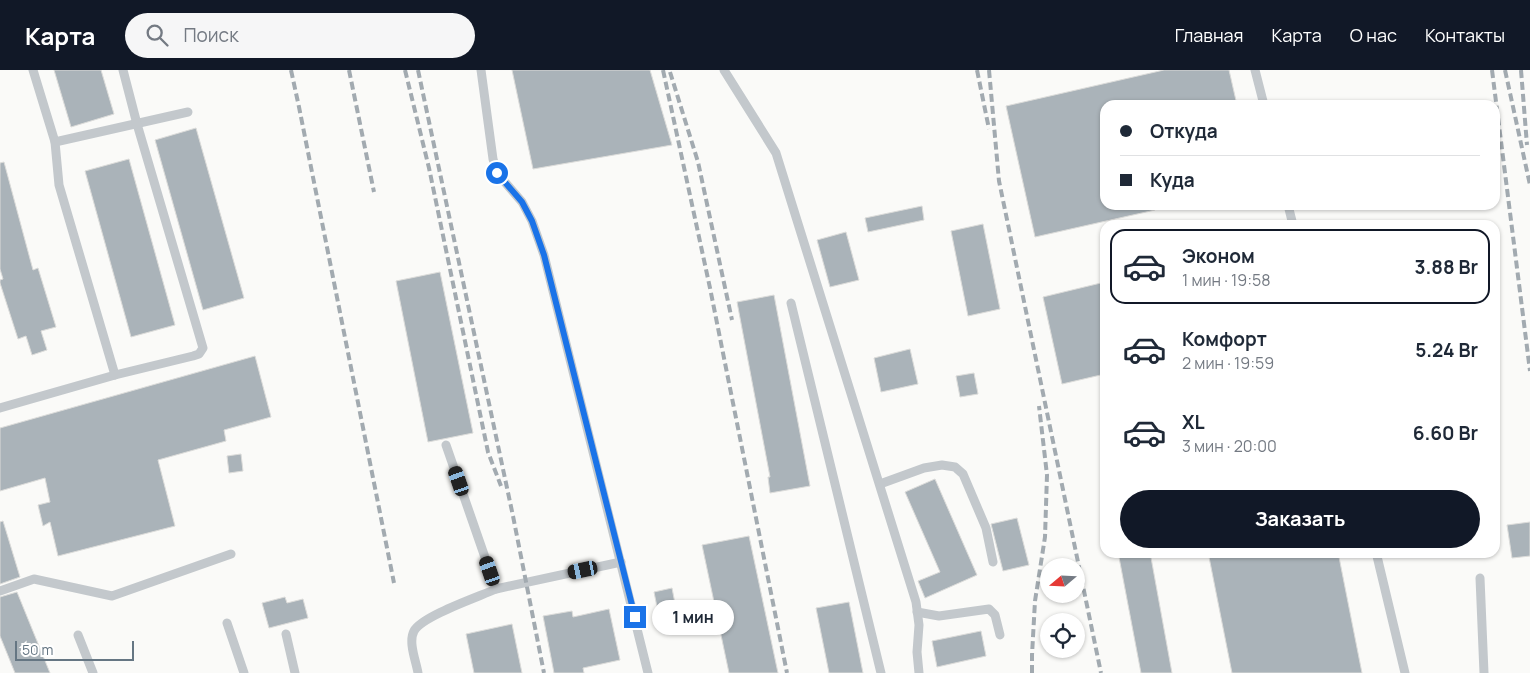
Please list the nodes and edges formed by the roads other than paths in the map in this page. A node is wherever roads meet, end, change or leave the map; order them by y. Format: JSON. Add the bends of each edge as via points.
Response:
{"nodes":[{"id":1,"x":33,"y":70,"type":"edge"},
{"id":2,"x":123,"y":70,"type":"edge"},
{"id":3,"x":482,"y":70,"type":"edge"},
{"id":4,"x":724,"y":70,"type":"edge"},
{"id":5,"x":1255,"y":70,"type":"edge"},
{"id":6,"x":1263,"y":100,"type":"edge"},
{"id":7,"x":188,"y":112,"type":"dead end"},
{"id":8,"x":137,"y":124,"type":"junction"},
{"id":9,"x":56,"y":142,"type":"junction"},
{"id":10,"x":791,"y":303,"type":"dead end"},
{"id":11,"x":115,"y":375,"type":"junction"},
{"id":12,"x":0,"y":408,"type":"edge"},
{"id":13,"x":446,"y":445,"type":"dead end"},
{"id":14,"x":880,"y":484,"type":"junction"},
{"id":15,"x":231,"y":554,"type":"dead end"},
{"id":16,"x":1377,"y":558,"type":"edge"},
{"id":17,"x":621,"y":562,"type":"junction"},
{"id":18,"x":993,"y":562,"type":"dead end"},
{"id":19,"x":1480,"y":578,"type":"dead end"},
{"id":20,"x":496,"y":589,"type":"junction"},
{"id":21,"x":0,"y":591,"type":"edge"},
{"id":22,"x":917,"y":612,"type":"junction"},
{"id":23,"x":227,"y":622,"type":"dead end"},
{"id":24,"x":286,"y":634,"type":"dead end"},
{"id":25,"x":78,"y":635,"type":"dead end"},
{"id":26,"x":1000,"y":635,"type":"dead end"},
{"id":27,"x":93,"y":673,"type":"edge"},
{"id":28,"x":244,"y":673,"type":"edge"},
{"id":29,"x":295,"y":673,"type":"edge"},
{"id":30,"x":418,"y":673,"type":"edge"},
{"id":31,"x":648,"y":673,"type":"edge"},
{"id":32,"x":881,"y":673,"type":"edge"},
{"id":33,"x":919,"y":673,"type":"edge"},
{"id":34,"x":1406,"y":673,"type":"edge"},
{"id":35,"x":1484,"y":673,"type":"edge"}],
"edges":[{"from":1,"to":9,"type":"lane"},
{"from":2,"to":8,"type":"lane"},
{"from":3,"to":17,"type":"lane","via":[[493,159],[497,173],[522,202],[544,255]]},
{"from":4,"to":14,"type":"lane","via":[[776,153]]},
{"from":5,"to":6,"type":"lane"},
{"from":7,"to":8,"type":"lane"},
{"from":8,"to":9,"type":"lane"},
{"from":8,"to":11,"type":"lane","via":[[203,348],[194,356]]},
{"from":9,"to":11,"type":"lane","via":[[59,185]]},
{"from":10,"to":32,"type":"lane"},
{"from":11,"to":12,"type":"lane"},
{"from":13,"to":20,"type":"lane"},
{"from":14,"to":18,"type":"lane","via":[[924,468],[955,467],[964,474],[986,528]]},
{"from":14,"to":22,"type":"lane"},
{"from":15,"to":21,"type":"lane","via":[[112,596],[34,579]]},
{"from":16,"to":34,"type":"lane"},
{"from":17,"to":20,"type":"lane"},
{"from":17,"to":31,"type":"lane"},
{"from":19,"to":35,"type":"lane"},
{"from":20,"to":30,"type":"lane","via":[[434,615],[413,632]]},
{"from":22,"to":26,"type":"lane","via":[[940,616],[989,609],[995,614]]},
{"from":22,"to":33,"type":"lane"},
{"from":23,"to":28,"type":"lane"},
{"from":24,"to":29,"type":"lane"},
{"from":25,"to":27,"type":"lane"}]}
